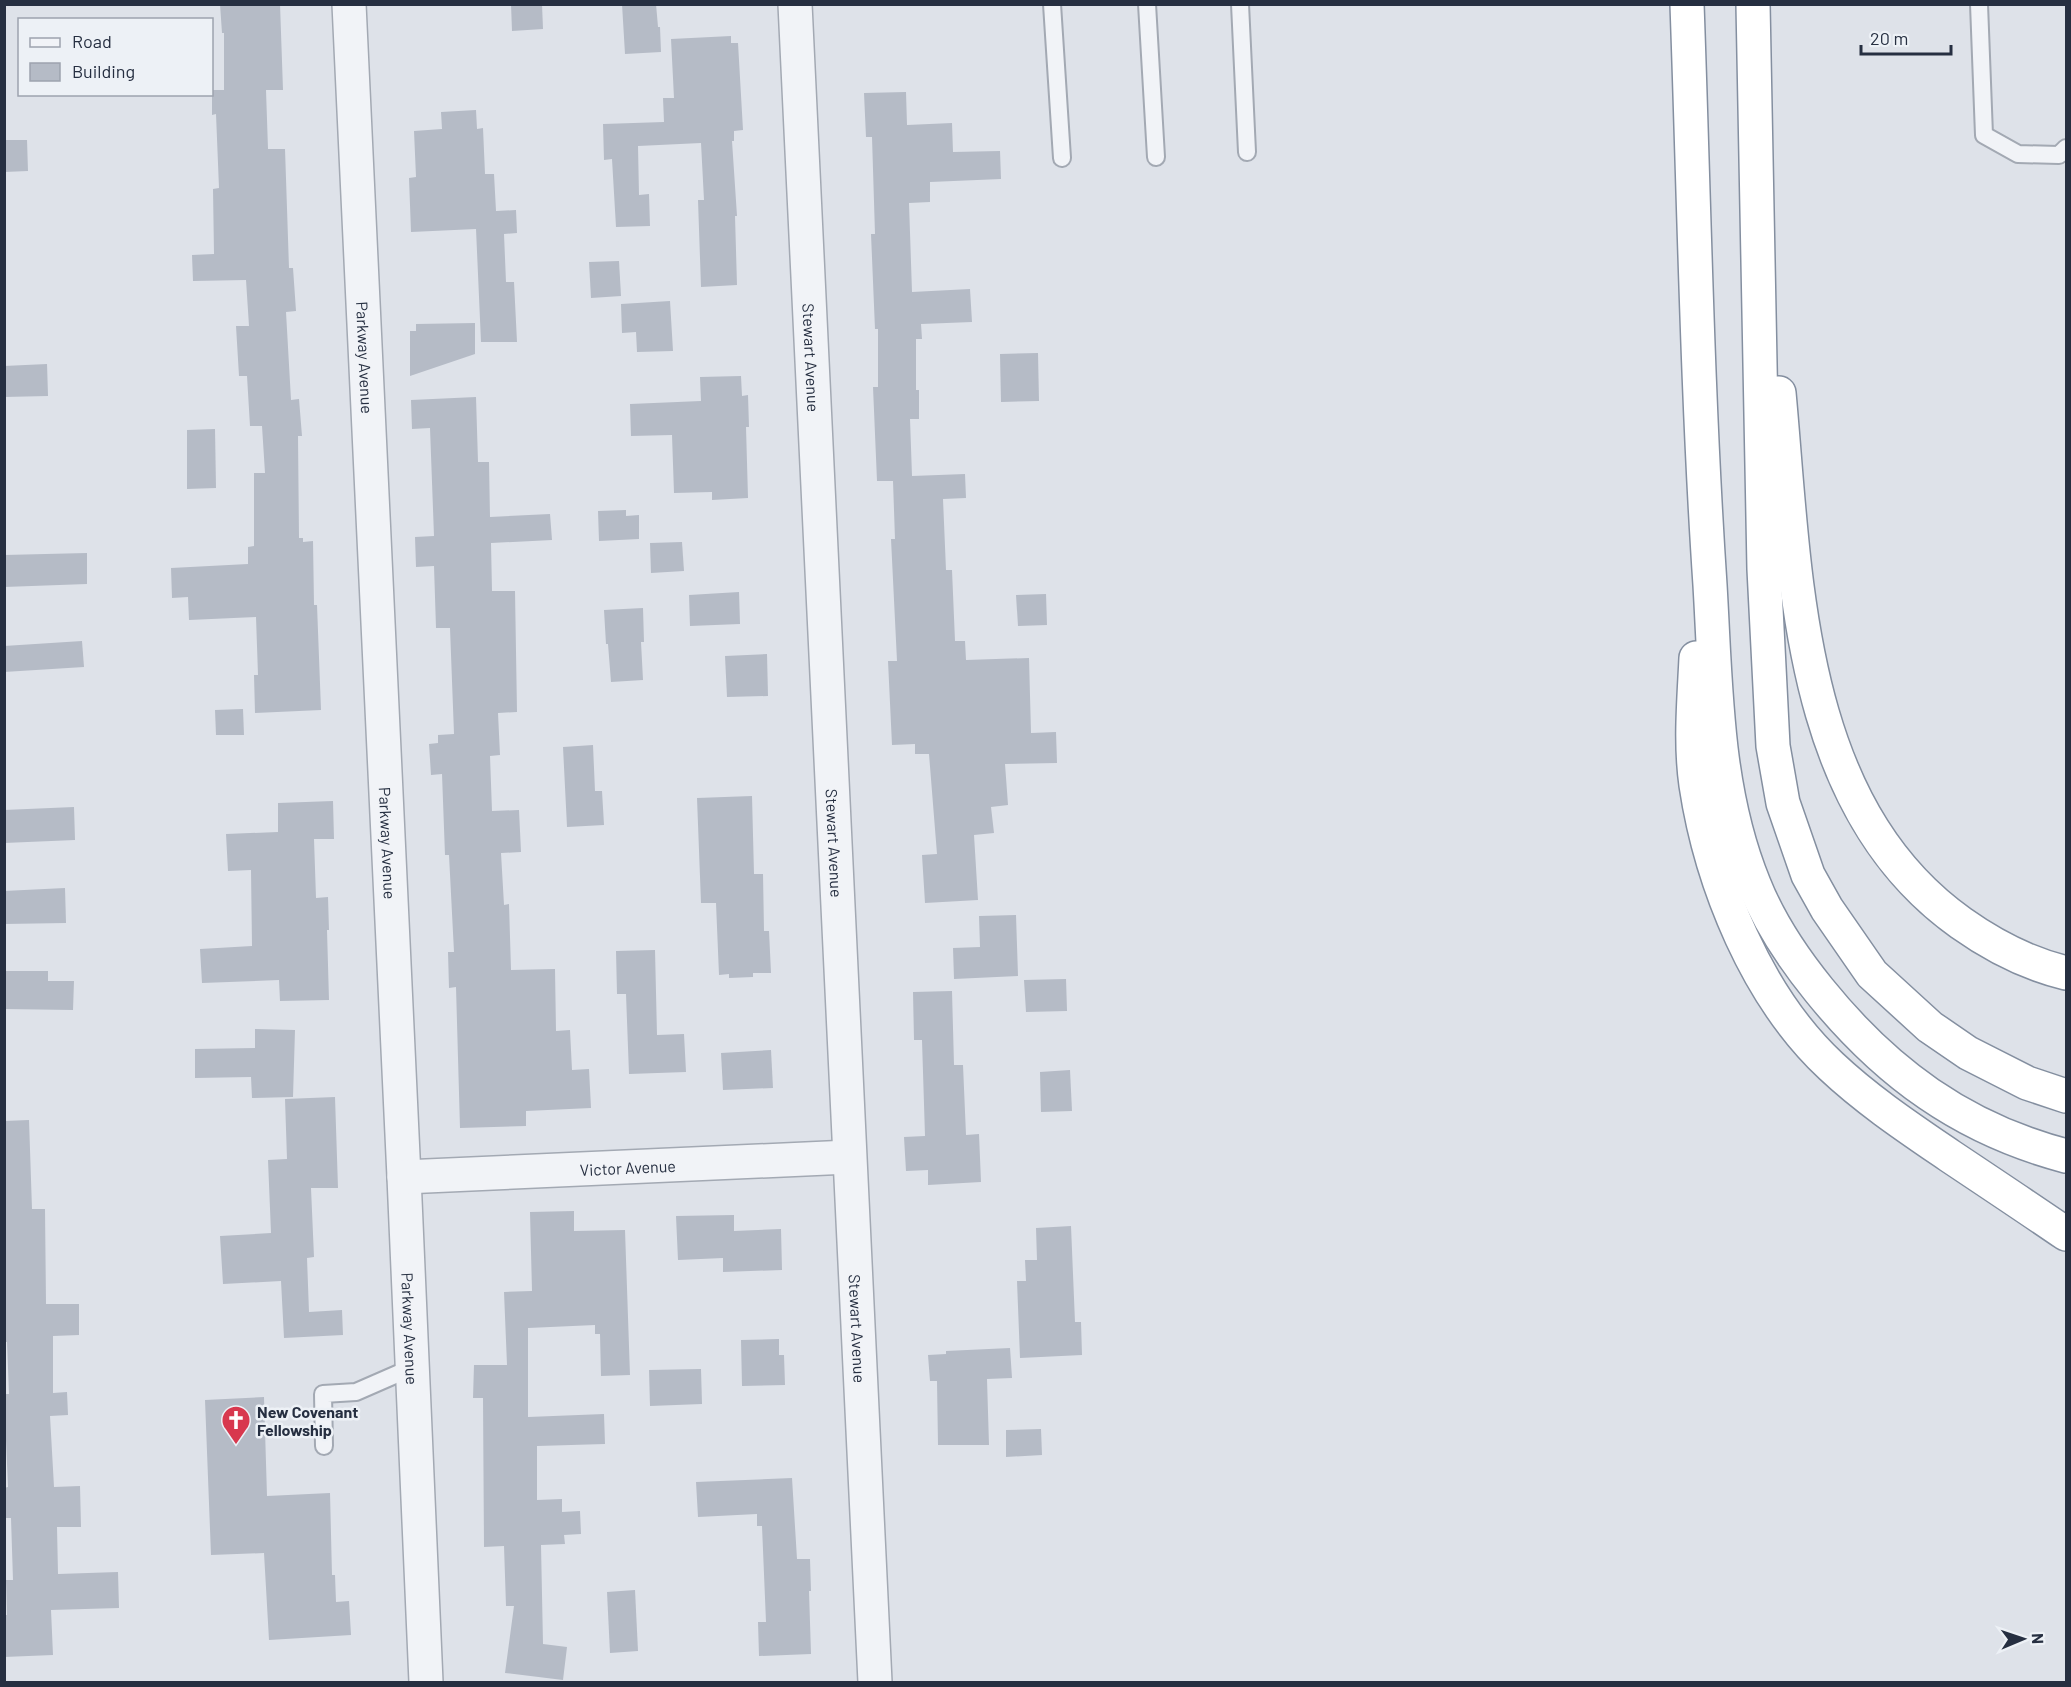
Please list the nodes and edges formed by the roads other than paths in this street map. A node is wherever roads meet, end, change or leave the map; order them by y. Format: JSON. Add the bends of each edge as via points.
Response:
{"nodes":[{"id":1,"x":349,"y":4,"type":"edge"},
{"id":2,"x":795,"y":4,"type":"edge"},
{"id":3,"x":1052,"y":4,"type":"edge"},
{"id":4,"x":1148,"y":4,"type":"edge"},
{"id":5,"x":1240,"y":4,"type":"edge"},
{"id":6,"x":1688,"y":4,"type":"edge"},
{"id":7,"x":1753,"y":4,"type":"edge"},
{"id":8,"x":1979,"y":4,"type":"edge"},
{"id":9,"x":1754,"y":92,"type":"junction"},
{"id":10,"x":2067,"y":148,"type":"edge"},
{"id":11,"x":1247,"y":152,"type":"dead end"},
{"id":12,"x":1156,"y":157,"type":"dead end"},
{"id":13,"x":1062,"y":158,"type":"dead end"},
{"id":14,"x":1706,"y":519,"type":"junction"},
{"id":15,"x":2067,"y":973,"type":"edge"},
{"id":16,"x":2067,"y":1096,"type":"edge"},
{"id":17,"x":2067,"y":1156,"type":"edge"},
{"id":18,"x":849,"y":1157,"type":"junction"},
{"id":19,"x":404,"y":1177,"type":"junction"},
{"id":20,"x":2067,"y":1234,"type":"edge"},
{"id":21,"x":411,"y":1368,"type":"junction"},
{"id":22,"x":324,"y":1446,"type":"dead end"},
{"id":23,"x":426,"y":1683,"type":"edge"},
{"id":24,"x":875,"y":1683,"type":"edge"}],
"edges":[{"from":1,"to":19,"type":"street","name":"Parkway Avenue"},
{"from":2,"to":18,"type":"street","name":"Stewart Avenue"},
{"from":3,"to":13,"type":"lane"},
{"from":4,"to":12,"type":"lane"},
{"from":5,"to":11,"type":"lane"},
{"from":6,"to":14,"type":"highway"},
{"from":7,"to":9,"type":"highway"},
{"from":8,"to":10,"type":"lane","via":[[1984,135],[2018,154],[2059,154]]},
{"from":9,"to":15,"type":"highway","via":[[1798,601],[1824,720],[1838,760],[1882,845],[1940,909],[2013,954]]},
{"from":9,"to":16,"type":"highway","via":[[1760,441],[1773,746],[1793,836],[1827,909],[1872,974],[1930,1027],[1968,1053],[2027,1083]]},
{"from":14,"to":17,"type":"highway","via":[[1726,785],[1754,884],[1776,928],[1804,972],[1847,1025],[1884,1060],[1954,1111],[1991,1130]]},
{"from":14,"to":20,"type":"highway","via":[[1693,734],[1696,784],[1715,870],[1754,960],[1800,1034],[1830,1066],[1919,1135]]},
{"from":18,"to":19,"type":"street","name":"Victor Avenue"},
{"from":18,"to":24,"type":"street","name":"Stewart Avenue"},
{"from":19,"to":21,"type":"street","name":"Parkway Avenue"},
{"from":21,"to":22,"type":"lane","via":[[356,1392],[323,1394]]},
{"from":21,"to":23,"type":"street","name":"Parkway Avenue"}]}
